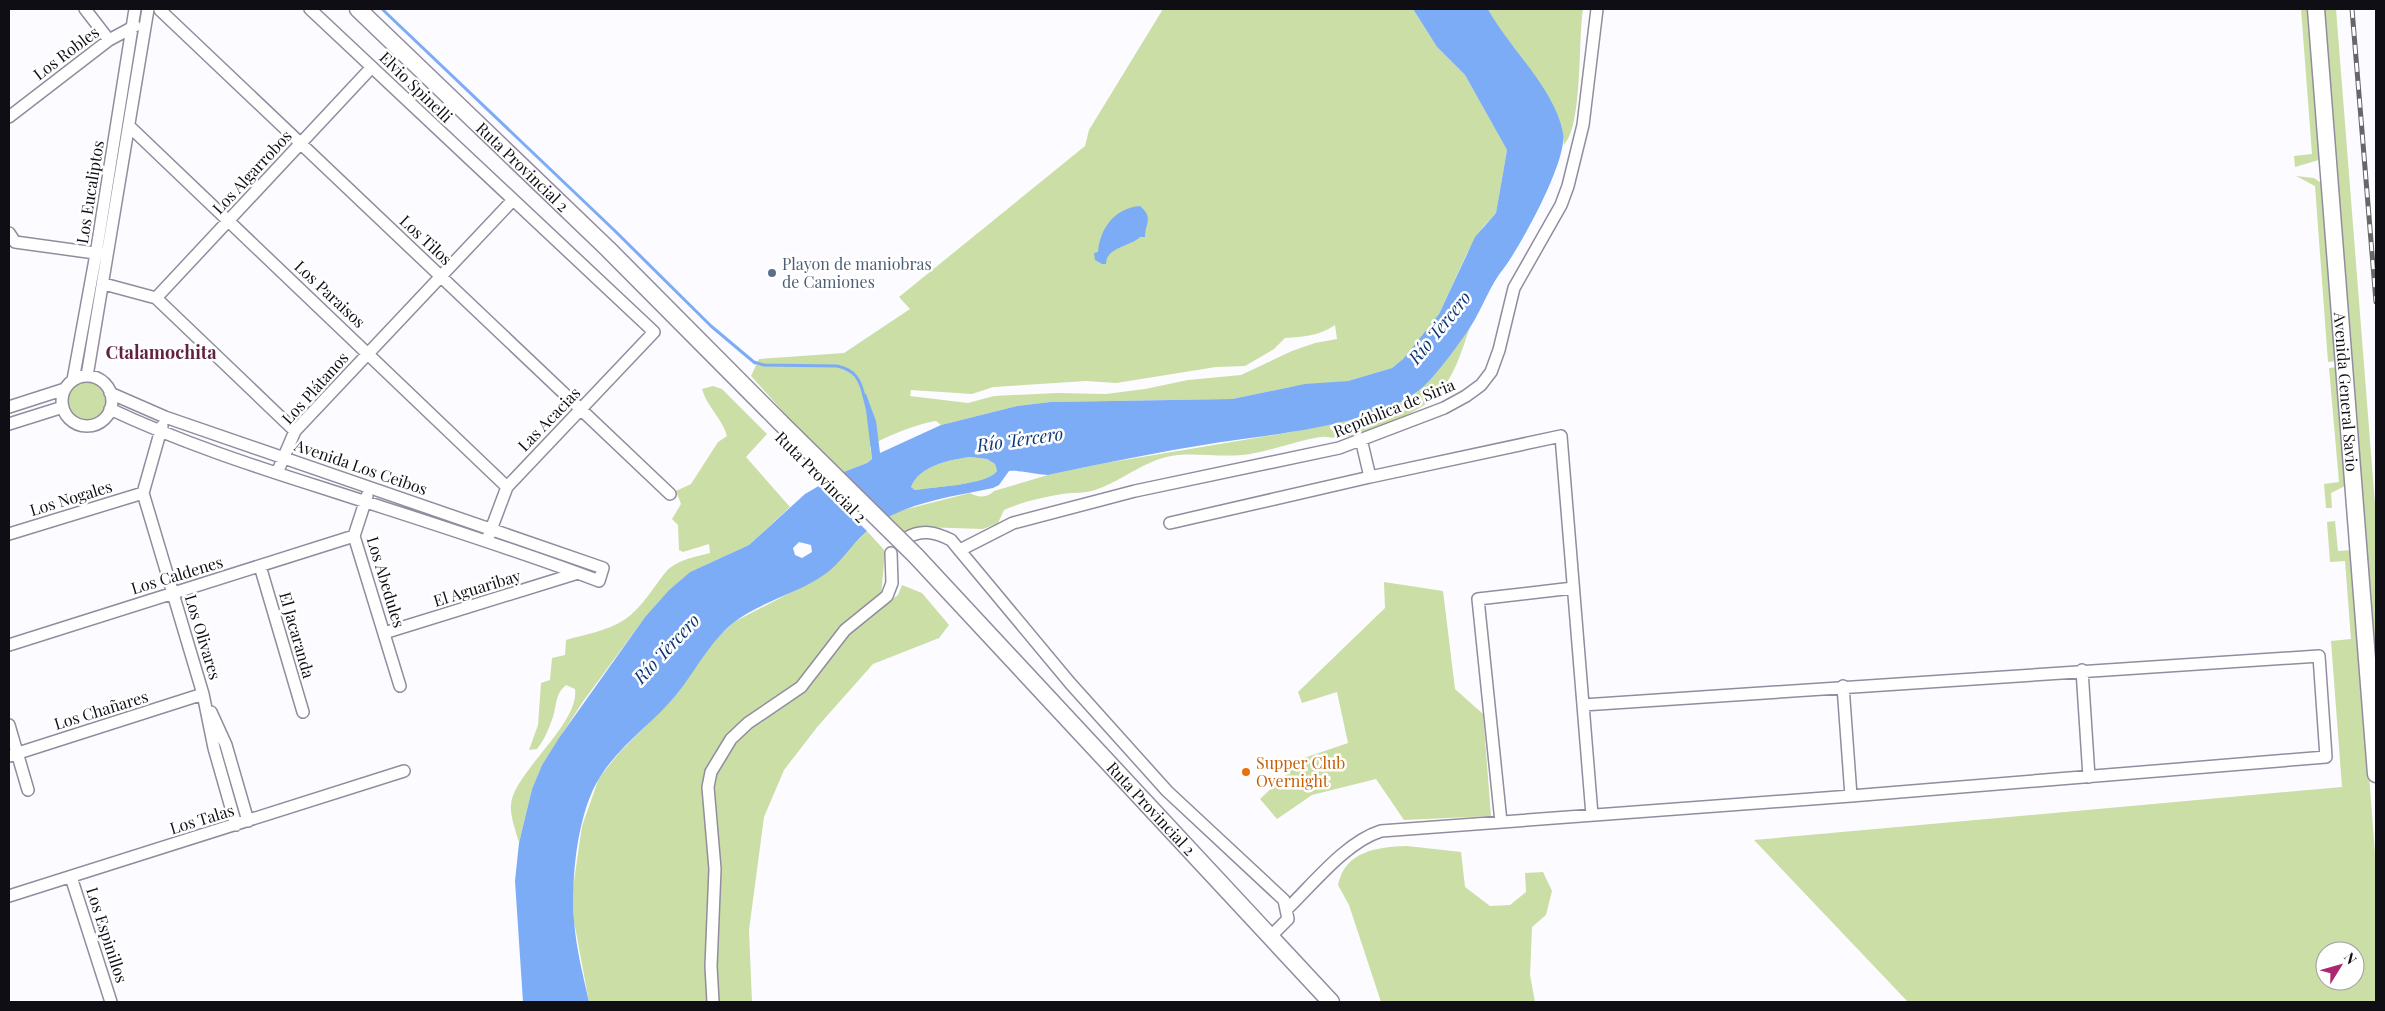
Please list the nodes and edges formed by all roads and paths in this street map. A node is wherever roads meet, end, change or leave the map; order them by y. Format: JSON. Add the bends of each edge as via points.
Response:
{"nodes":[{"id":1,"x":84,"y":9,"type":"edge"},
{"id":2,"x":135,"y":9,"type":"edge"},
{"id":3,"x":160,"y":9,"type":"edge"},
{"id":4,"x":310,"y":9,"type":"edge"},
{"id":5,"x":345,"y":9,"type":"edge"},
{"id":6,"x":358,"y":9,"type":"edge"},
{"id":7,"x":1597,"y":9,"type":"edge"},
{"id":8,"x":2316,"y":9,"type":"edge"},
{"id":9,"x":147,"y":14,"type":"edge"},
{"id":10,"x":132,"y":28,"type":"junction"},
{"id":11,"x":109,"y":40,"type":"junction"},
{"id":12,"x":372,"y":68,"type":"junction"},
{"id":13,"x":428,"y":77,"type":"junction"},
{"id":14,"x":9,"y":117,"type":"edge"},
{"id":15,"x":129,"y":126,"type":"junction"},
{"id":16,"x":301,"y":144,"type":"junction"},
{"id":17,"x":512,"y":201,"type":"junction"},
{"id":18,"x":228,"y":221,"type":"junction"},
{"id":19,"x":11,"y":240,"type":"edge"},
{"id":20,"x":96,"y":254,"type":"junction"},
{"id":21,"x":109,"y":255,"type":"junction"},
{"id":22,"x":442,"y":277,"type":"junction"},
{"id":23,"x":104,"y":284,"type":"junction"},
{"id":24,"x":156,"y":298,"type":"junction"},
{"id":25,"x":654,"y":332,"type":"joint"},
{"id":26,"x":369,"y":354,"type":"junction"},
{"id":27,"x":87,"y":376,"type":"junction"},
{"id":28,"x":69,"y":385,"type":"junction"},
{"id":29,"x":110,"y":393,"type":"junction"},
{"id":30,"x":63,"y":407,"type":"junction"},
{"id":31,"x":9,"y":408,"type":"edge"},
{"id":32,"x":110,"y":409,"type":"junction"},
{"id":33,"x":582,"y":409,"type":"junction"},
{"id":34,"x":165,"y":417,"type":"junction"},
{"id":35,"x":9,"y":424,"type":"edge"},
{"id":36,"x":295,"y":431,"type":"junction"},
{"id":37,"x":160,"y":433,"type":"junction"},
{"id":38,"x":1361,"y":439,"type":"junction"},
{"id":39,"x":282,"y":458,"type":"junction"},
{"id":40,"x":277,"y":473,"type":"junction"},
{"id":41,"x":1370,"y":477,"type":"junction"},
{"id":42,"x":507,"y":487,"type":"junction"},
{"id":43,"x":370,"y":488,"type":"junction"},
{"id":44,"x":143,"y":493,"type":"junction"},
{"id":45,"x":670,"y":494,"type":"dead end"},
{"id":46,"x":366,"y":502,"type":"junction"},
{"id":47,"x":1170,"y":523,"type":"dead end"},
{"id":48,"x":490,"y":527,"type":"junction"},
{"id":49,"x":9,"y":534,"type":"edge"},
{"id":50,"x":354,"y":536,"type":"junction"},
{"id":51,"x":906,"y":538,"type":"dead end"},
{"id":52,"x":488,"y":542,"type":"junction"},
{"id":53,"x":960,"y":550,"type":"junction"},
{"id":54,"x":891,"y":553,"type":"dead end"},
{"id":55,"x":260,"y":566,"type":"junction"},
{"id":56,"x":578,"y":574,"type":"junction"},
{"id":57,"x":1573,"y":588,"type":"junction"},
{"id":58,"x":173,"y":593,"type":"junction"},
{"id":59,"x":384,"y":633,"type":"junction"},
{"id":60,"x":9,"y":645,"type":"edge"},
{"id":61,"x":2082,"y":670,"type":"junction"},
{"id":62,"x":400,"y":686,"type":"dead end"},
{"id":63,"x":1843,"y":686,"type":"junction"},
{"id":64,"x":203,"y":694,"type":"junction"},
{"id":65,"x":1584,"y":705,"type":"junction"},
{"id":66,"x":303,"y":712,"type":"dead end"},
{"id":67,"x":9,"y":725,"type":"edge"},
{"id":68,"x":13,"y":754,"type":"edge"},
{"id":69,"x":404,"y":771,"type":"dead end"},
{"id":70,"x":2376,"y":774,"type":"edge"},
{"id":71,"x":2089,"y":777,"type":"junction"},
{"id":72,"x":28,"y":790,"type":"dead end"},
{"id":73,"x":1851,"y":796,"type":"junction"},
{"id":74,"x":1592,"y":815,"type":"junction"},
{"id":75,"x":248,"y":821,"type":"junction"},
{"id":76,"x":1501,"y":822,"type":"junction"},
{"id":77,"x":236,"y":825,"type":"junction"},
{"id":78,"x":71,"y":877,"type":"junction"},
{"id":79,"x":9,"y":896,"type":"edge"},
{"id":80,"x":1287,"y":909,"type":"junction"},
{"id":81,"x":1270,"y":937,"type":"junction"},
{"id":82,"x":111,"y":1002,"type":"edge"},
{"id":83,"x":713,"y":1002,"type":"edge"},
{"id":84,"x":1331,"y":1002,"type":"edge"}],
"edges":[{"from":1,"to":11,"type":"street"},
{"from":2,"to":10,"type":"street","name":"Los Eucaliptos"},
{"from":3,"to":16,"type":"street","name":"Los Tilos"},
{"from":4,"to":12,"type":"street","name":"Elvio Spinelli"},
{"from":5,"to":13,"type":"main road","via":[[398,60]]},
{"from":6,"to":13,"type":"main road","name":"Ruta Provincial 2"},
{"from":7,"to":38,"type":"street","name":"República de Siria","via":[[1583,125],[1573,170],[1561,204],[1514,288],[1491,372],[1481,385],[1444,408]]},
{"from":8,"to":70,"type":"main road","name":"Avenida General Savio"},
{"from":9,"to":10,"type":"street","name":"Los Robles"},
{"from":9,"to":15,"type":"street","name":"Los Eucaliptos"},
{"from":10,"to":11,"type":"street","name":"Los Robles"},
{"from":10,"to":20,"type":"street","name":"Los Eucaliptos"},
{"from":11,"to":14,"type":"street","name":"Los Robles"},
{"from":12,"to":16,"type":"street","name":"Los Algarrobos"},
{"from":12,"to":17,"type":"street","name":"Elvio Spinelli"},
{"from":13,"to":81,"type":"main road","name":"Ruta Provincial 2","bridge":true,"via":[[686,326],[778,427],[970,614]]},
{"from":15,"to":18,"type":"street","name":"Los Paraisos"},
{"from":15,"to":21,"type":"street","name":"Los Eucaliptos"},
{"from":16,"to":18,"type":"street","name":"Los Algarrobos"},
{"from":16,"to":22,"type":"street","name":"Los Tilos"},
{"from":17,"to":22,"type":"street","name":"Los Plátanos"},
{"from":17,"to":25,"type":"street","name":"Elvio Spinelli"},
{"from":18,"to":24,"type":"street","name":"Los Algarrobos"},
{"from":18,"to":26,"type":"street","name":"Los Paraisos"},
{"from":19,"to":20,"type":"street"},
{"from":20,"to":21,"type":"street"},
{"from":20,"to":28,"type":"street","name":"Los Eucaliptos"},
{"from":21,"to":23,"type":"street","name":"Los Eucaliptos"},
{"from":22,"to":26,"type":"street","name":"Los Plátanos"},
{"from":22,"to":33,"type":"street","name":"Los Tilos"},
{"from":23,"to":24,"type":"street"},
{"from":23,"to":27,"type":"street","name":"Los Eucaliptos"},
{"from":24,"to":36,"type":"street"},
{"from":25,"to":33,"type":"street","name":"Las Acacias"},
{"from":26,"to":36,"type":"street","name":"Los Plátanos"},
{"from":26,"to":42,"type":"street","name":"Los Paraisos"},
{"from":27,"to":28,"type":"street"},
{"from":27,"to":29,"type":"street","via":[[101,381]]},
{"from":28,"to":30,"type":"street"},
{"from":28,"to":31,"type":"street"},
{"from":29,"to":32,"type":"street"},
{"from":29,"to":34,"type":"street","name":"Avenida Los Ceibos"},
{"from":30,"to":32,"type":"street","via":[[75,423],[89,426],[102,421]]},
{"from":30,"to":35,"type":"street"},
{"from":32,"to":37,"type":"street","name":"Avenida Los Ceibos"},
{"from":33,"to":42,"type":"street","name":"Las Acacias"},
{"from":33,"to":45,"type":"street","name":"Los Tilos"},
{"from":34,"to":37,"type":"street"},
{"from":34,"to":39,"type":"street","name":"Avenida Los Ceibos"},
{"from":36,"to":39,"type":"street","name":"Los Plátanos"},
{"from":37,"to":40,"type":"street","name":"Avenida Los Ceibos"},
{"from":37,"to":44,"type":"street"},
{"from":38,"to":41,"type":"street"},
{"from":38,"to":53,"type":"street","name":"República de Siria","via":[[1340,448],[1135,491],[1013,523]]},
{"from":39,"to":40,"type":"street","name":"Los Plátanos"},
{"from":39,"to":43,"type":"street","name":"Avenida Los Ceibos"},
{"from":40,"to":46,"type":"street","name":"Avenida Los Ceibos"},
{"from":41,"to":47,"type":"street"},
{"from":41,"to":57,"type":"street","via":[[1561,436]]},
{"from":42,"to":48,"type":"street","name":"Las Acacias"},
{"from":43,"to":46,"type":"street","name":"Los Abedules"},
{"from":43,"to":48,"type":"street","name":"Avenida Los Ceibos"},
{"from":44,"to":49,"type":"street","name":"Los Nogales"},
{"from":44,"to":58,"type":"street","name":"Los Olivares"},
{"from":46,"to":50,"type":"street","name":"Los Abedules"},
{"from":46,"to":52,"type":"street","name":"Avenida Los Ceibos"},
{"from":48,"to":52,"type":"street","name":"Las Acacias"},
{"from":48,"to":56,"type":"street","name":"Avenida Los Ceibos","via":[[603,568],[599,581]]},
{"from":50,"to":55,"type":"street","name":"Los Caldenes"},
{"from":50,"to":59,"type":"street","name":"Los Abedules"},
{"from":51,"to":53,"type":"street","via":[[919,532],[938,534],[951,540]]},
{"from":52,"to":56,"type":"street","name":"Avenida Los Ceibos"},
{"from":53,"to":80,"type":"street","via":[[1070,683],[1167,791],[1277,893]]},
{"from":54,"to":83,"type":"street","via":[[892,583],[887,596],[845,630],[801,687],[748,723],[731,739],[711,772],[709,794],[715,869],[711,966]]},
{"from":55,"to":58,"type":"street","name":"Los Caldenes"},
{"from":55,"to":66,"type":"street","name":"El Jacaranda"},
{"from":56,"to":59,"type":"street","name":"El Aguaribay"},
{"from":57,"to":65,"type":"street"},
{"from":57,"to":76,"type":"street","via":[[1478,599]]},
{"from":58,"to":60,"type":"street","name":"Los Caldenes"},
{"from":58,"to":64,"type":"street","name":"Los Olivares"},
{"from":59,"to":62,"type":"street","name":"Los Abedules"},
{"from":61,"to":63,"type":"street"},
{"from":61,"to":71,"type":"street"},
{"from":61,"to":71,"type":"street","via":[[2319,656],[2326,757]]},
{"from":63,"to":65,"type":"street"},
{"from":63,"to":73,"type":"street"},
{"from":64,"to":68,"type":"street","name":"Los Chañares"},
{"from":64,"to":75,"type":"street","via":[[226,745]]},
{"from":64,"to":77,"type":"street","via":[[214,748]]},
{"from":65,"to":74,"type":"street"},
{"from":67,"to":68,"type":"street"},
{"from":68,"to":72,"type":"street"},
{"from":69,"to":75,"type":"street","name":"Los Talas"},
{"from":71,"to":73,"type":"street"},
{"from":73,"to":74,"type":"street"},
{"from":74,"to":76,"type":"street"},
{"from":75,"to":77,"type":"street","name":"Los Talas"},
{"from":76,"to":80,"type":"street","via":[[1381,830],[1367,835]]},
{"from":77,"to":78,"type":"street","name":"Los Talas"},
{"from":78,"to":79,"type":"street","name":"Los Talas"},
{"from":78,"to":82,"type":"street","name":"Los Espinillos"},
{"from":80,"to":81,"type":"street","via":[[1288,919]]},
{"from":81,"to":84,"type":"main road","name":"Ruta Provincial 2"}]}
